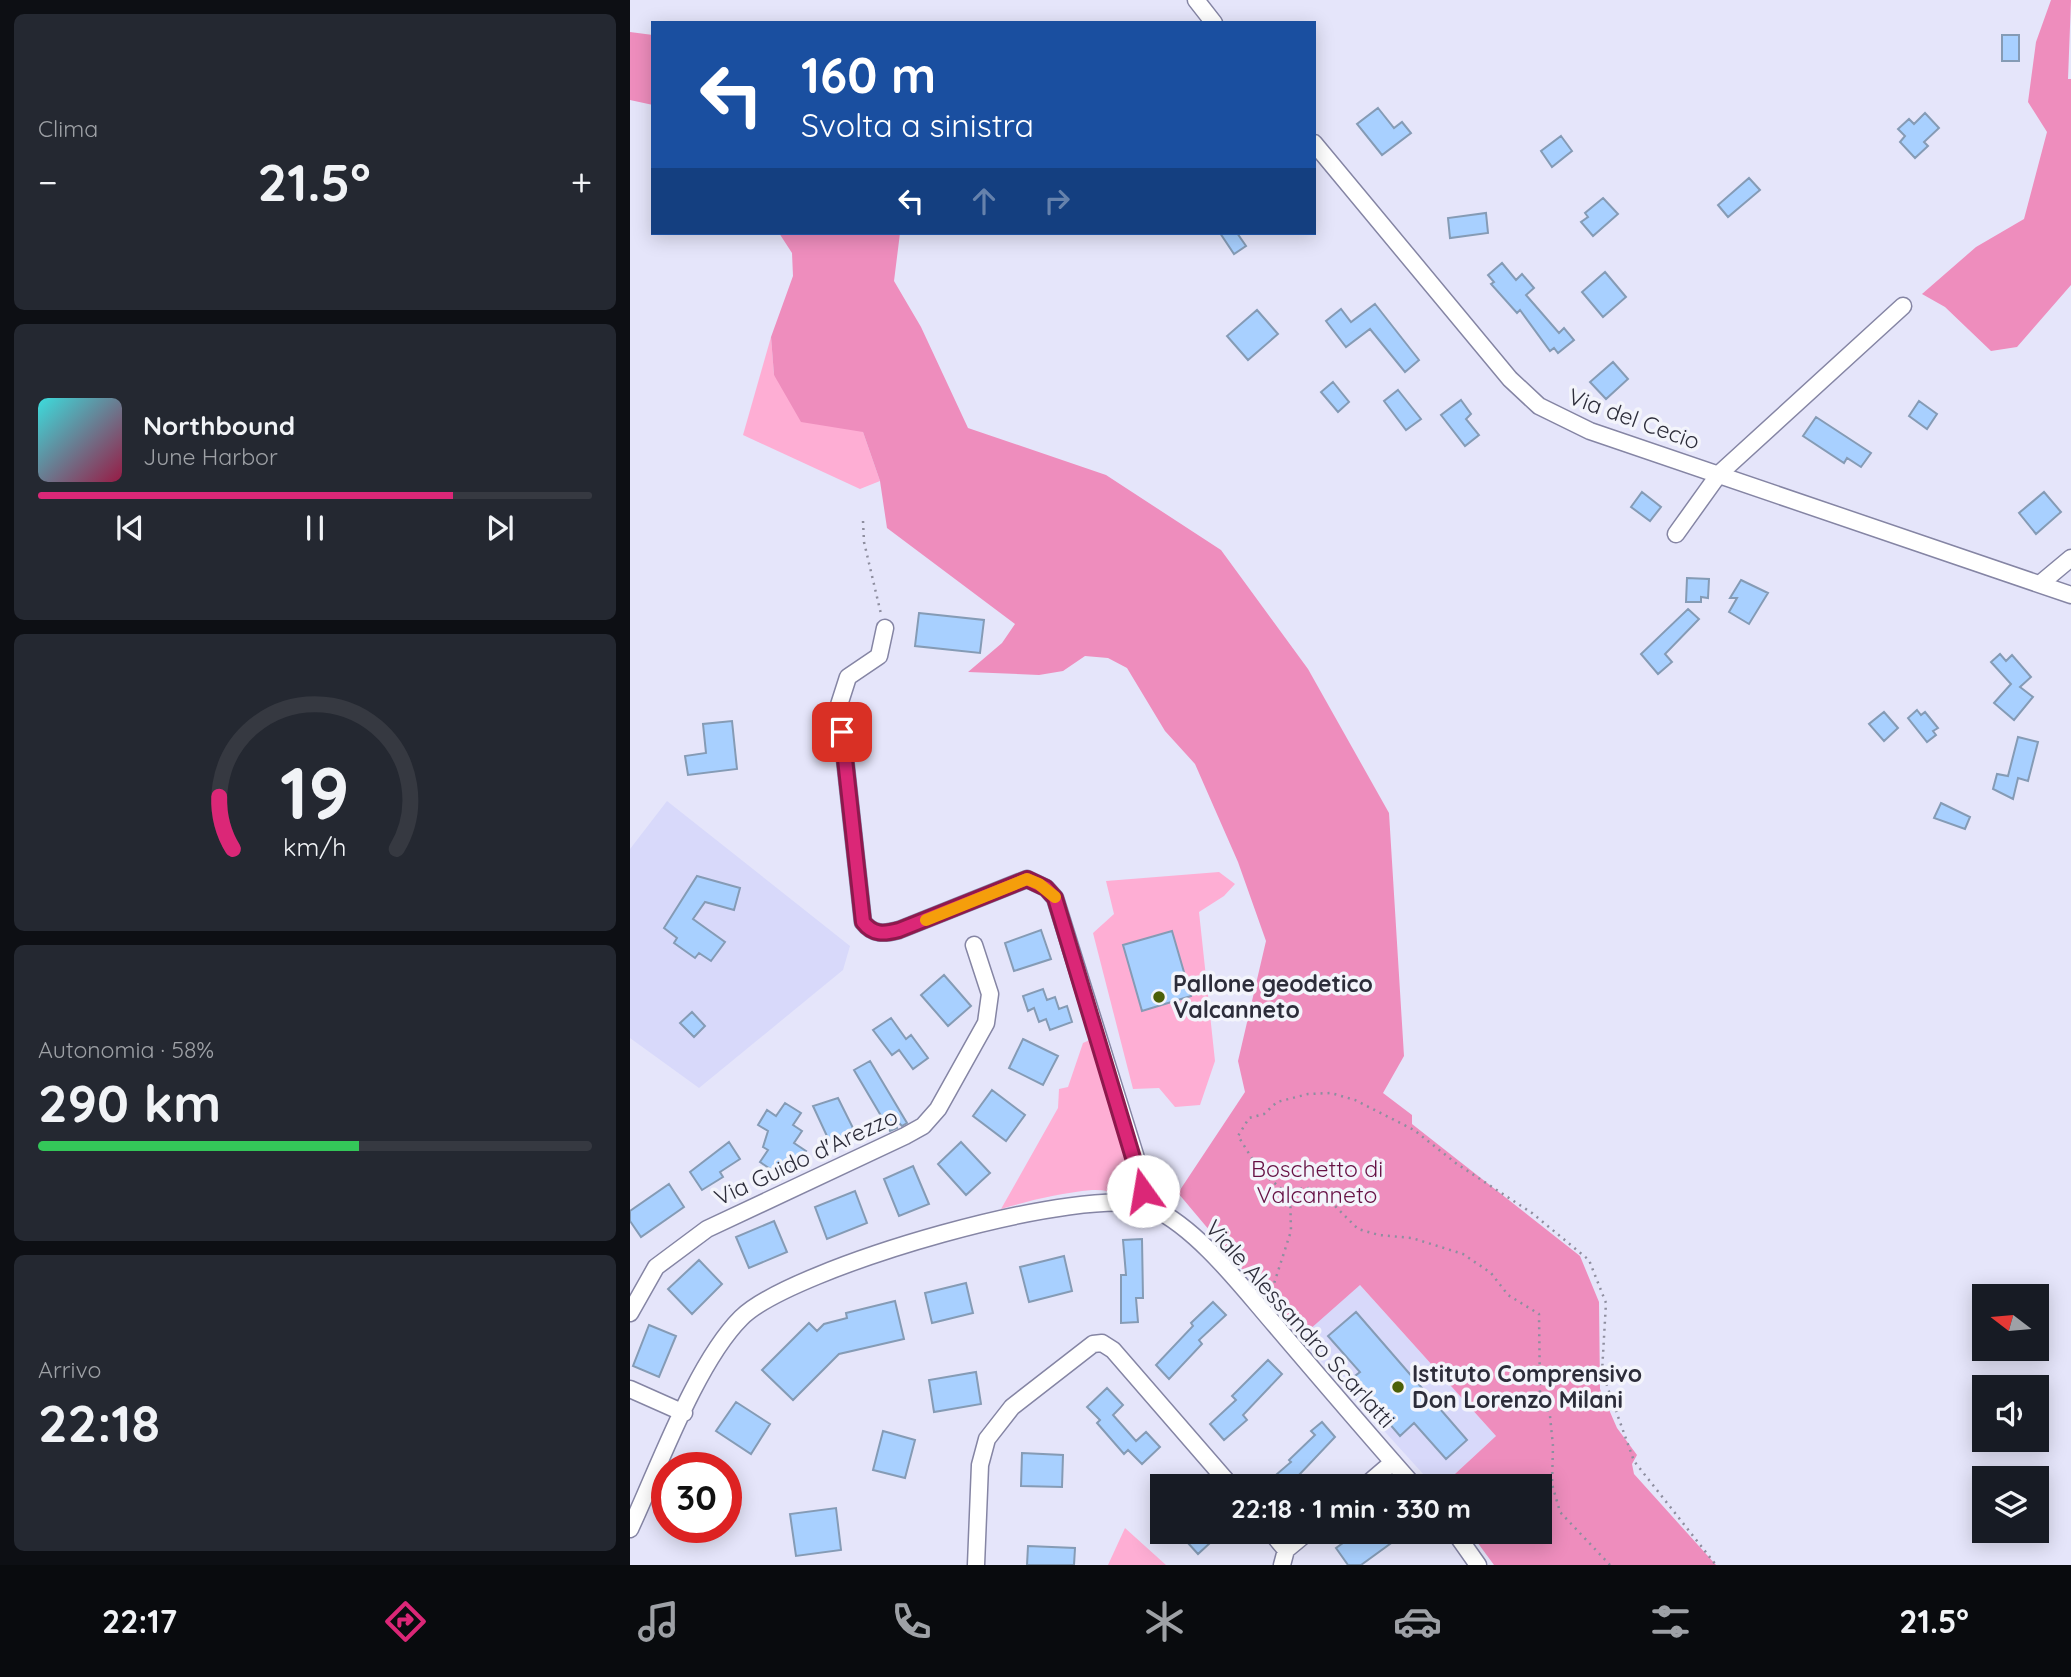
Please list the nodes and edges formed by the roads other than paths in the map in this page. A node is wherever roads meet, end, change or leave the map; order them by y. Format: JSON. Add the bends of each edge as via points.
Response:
{"nodes":[{"id":1,"x":1196,"y":0,"type":"edge"},
{"id":2,"x":1212,"y":21,"type":"edge"},
{"id":3,"x":1316,"y":145,"type":"edge"},
{"id":4,"x":1903,"y":306,"type":"dead end"},
{"id":5,"x":1719,"y":474,"type":"junction"},
{"id":6,"x":1676,"y":534,"type":"dead end"},
{"id":7,"x":2071,"y":558,"type":"edge"},
{"id":8,"x":2041,"y":583,"type":"junction"},
{"id":9,"x":2071,"y":594,"type":"edge"},
{"id":10,"x":885,"y":628,"type":"road end"},
{"id":11,"x":974,"y":945,"type":"dead end"},
{"id":12,"x":1142,"y":1204,"type":"junction"},
{"id":13,"x":630,"y":1313,"type":"edge"},
{"id":14,"x":630,"y":1389,"type":"edge"},
{"id":15,"x":684,"y":1413,"type":"junction"},
{"id":16,"x":1393,"y":1462,"type":"junction"},
{"id":17,"x":1221,"y":1474,"type":"edge"},
{"id":18,"x":1378,"y":1474,"type":"edge"},
{"id":19,"x":1404,"y":1474,"type":"edge"},
{"id":20,"x":630,"y":1529,"type":"edge"},
{"id":21,"x":1297,"y":1544,"type":"edge"},
{"id":22,"x":1463,"y":1544,"type":"edge"},
{"id":23,"x":1284,"y":1558,"type":"edge"},
{"id":24,"x":976,"y":1565,"type":"edge"},
{"id":25,"x":1478,"y":1565,"type":"edge"}],
"edges":[{"from":1,"to":2,"type":"street"},
{"from":3,"to":5,"type":"street","name":"Via del Cecio","via":[[1532,400],[1583,428]]},
{"from":4,"to":5,"type":"street"},
{"from":5,"to":6,"type":"street"},
{"from":5,"to":8,"type":"street","name":"Via del Cecio"},
{"from":7,"to":8,"type":"street"},
{"from":8,"to":9,"type":"street","name":"Via del Cecio"},
{"from":10,"to":12,"type":"street","via":[[879,656],[848,677],[839,705],[863,922],[884,934],[1027,879],[1046,888],[1055,898],[1141,1174]]},
{"from":11,"to":13,"type":"street","name":"Via Guido d'Arezzo","via":[[990,994],[989,1014],[929,1119],[905,1136],[707,1229],[656,1266]]},
{"from":12,"to":15,"type":"street","via":[[1051,1210],[987,1223],[846,1262],[762,1300],[724,1337]]},
{"from":12,"to":16,"type":"street","name":"Viale Alessandro Scarlatti","via":[[1191,1236]]},
{"from":14,"to":15,"type":"street"},
{"from":15,"to":20,"type":"street"},
{"from":16,"to":18,"type":"street"},
{"from":16,"to":19,"type":"street","name":"Viale Alessandro Scarlatti"},
{"from":17,"to":24,"type":"street","via":[[1113,1350],[1102,1343],[1093,1344],[1012,1407],[987,1439],[980,1465]]},
{"from":21,"to":23,"type":"street"},
{"from":22,"to":25,"type":"street"}]}
